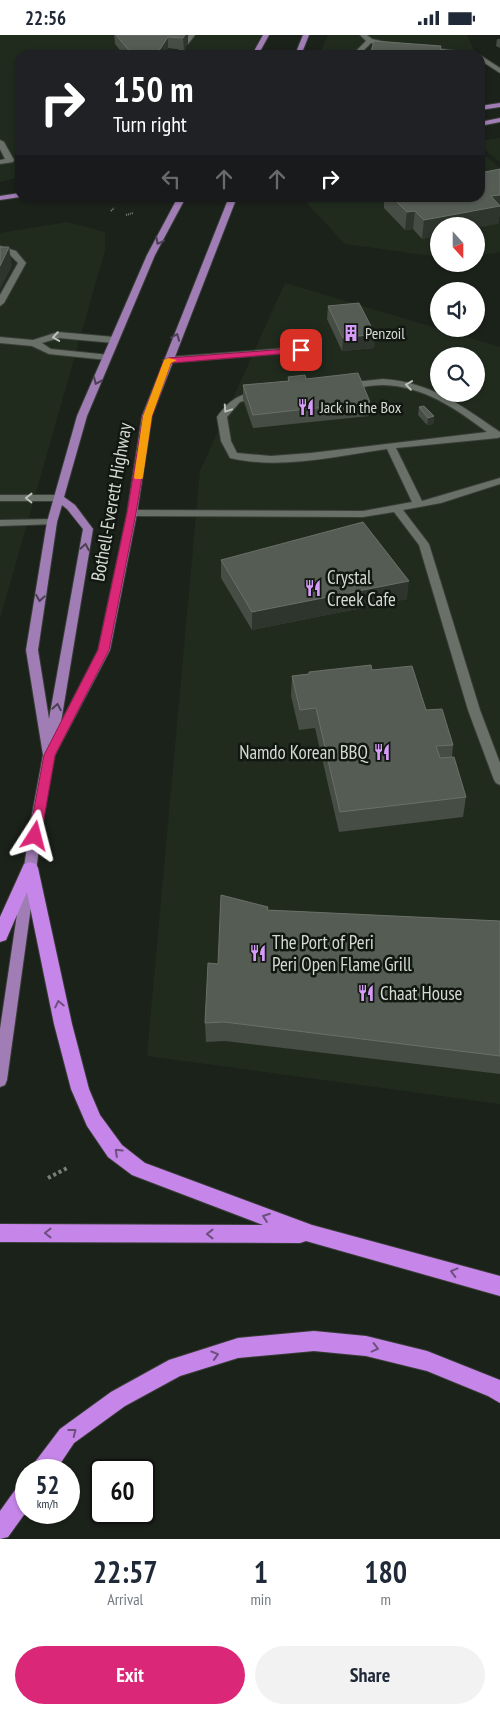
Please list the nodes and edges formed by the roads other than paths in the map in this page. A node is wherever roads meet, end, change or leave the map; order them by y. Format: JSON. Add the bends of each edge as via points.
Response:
{"nodes":[{"id":1,"x":192,"y":35,"type":"edge"},
{"id":2,"x":266,"y":35,"type":"edge"},
{"id":3,"x":300,"y":35,"type":"edge"},
{"id":4,"x":306,"y":35,"type":"edge"},
{"id":5,"x":363,"y":35,"type":"edge"},
{"id":6,"x":370,"y":41,"type":"junction"},
{"id":7,"x":302,"y":44,"type":"junction"},
{"id":8,"x":398,"y":45,"type":"edge"},
{"id":9,"x":417,"y":47,"type":"edge"},
{"id":10,"x":182,"y":49,"type":"edge"},
{"id":11,"x":258,"y":50,"type":"edge"},
{"id":12,"x":300,"y":50,"type":"edge"},
{"id":13,"x":360,"y":50,"type":"edge"},
{"id":14,"x":438,"y":50,"type":"edge"},
{"id":15,"x":485,"y":60,"type":"edge"},
{"id":16,"x":500,"y":71,"type":"edge"},
{"id":17,"x":500,"y":105,"type":"edge"},
{"id":18,"x":485,"y":107,"type":"edge"},
{"id":19,"x":500,"y":120,"type":"edge"},
{"id":20,"x":485,"y":123,"type":"edge"},
{"id":21,"x":0,"y":142,"type":"edge"},
{"id":22,"x":0,"y":162,"type":"edge"},
{"id":23,"x":15,"y":196,"type":"edge"},
{"id":24,"x":0,"y":198,"type":"edge"},
{"id":25,"x":179,"y":202,"type":"edge"},
{"id":26,"x":231,"y":202,"type":"edge"},
{"id":27,"x":0,"y":248,"type":"edge"},
{"id":28,"x":0,"y":303,"type":"edge"},
{"id":29,"x":0,"y":340,"type":"edge"},
{"id":30,"x":114,"y":340,"type":"junction"},
{"id":31,"x":34,"y":343,"type":"junction"},
{"id":32,"x":301,"y":350,"type":"dead end"},
{"id":33,"x":107,"y":357,"type":"junction"},
{"id":34,"x":168,"y":360,"type":"junction"},
{"id":35,"x":331,"y":387,"type":"edge"},
{"id":36,"x":268,"y":394,"type":"edge"},
{"id":37,"x":498,"y":435,"type":"edge"},
{"id":38,"x":390,"y":446,"type":"junction"},
{"id":39,"x":500,"y":481,"type":"edge"},
{"id":40,"x":0,"y":498,"type":"edge"},
{"id":41,"x":58,"y":498,"type":"junction"},
{"id":42,"x":419,"y":505,"type":"junction"},
{"id":43,"x":397,"y":509,"type":"junction"},
{"id":44,"x":132,"y":513,"type":"junction"},
{"id":45,"x":52,"y":522,"type":"junction"},
{"id":46,"x":0,"y":523,"type":"edge"},
{"id":47,"x":49,"y":755,"type":"junction"},
{"id":48,"x":500,"y":780,"type":"edge"},
{"id":49,"x":30,"y":868,"type":"junction"},
{"id":50,"x":0,"y":935,"type":"edge"},
{"id":51,"x":0,"y":1080,"type":"edge"},
{"id":52,"x":0,"y":1233,"type":"edge"},
{"id":53,"x":312,"y":1234,"type":"junction"},
{"id":54,"x":500,"y":1287,"type":"edge"},
{"id":55,"x":500,"y":1393,"type":"edge"},
{"id":56,"x":51,"y":1459,"type":"edge"},
{"id":57,"x":15,"y":1509,"type":"edge"},
{"id":58,"x":0,"y":1529,"type":"edge"}],
"edges":[{"from":1,"to":10,"type":"lane"},
{"from":2,"to":11,"type":"main road"},
{"from":3,"to":7,"type":"main road"},
{"from":4,"to":7,"type":"main road"},
{"from":5,"to":6,"type":"lane"},
{"from":6,"to":8,"type":"lane"},
{"from":6,"to":13,"type":"lane"},
{"from":7,"to":12,"type":"main road"},
{"from":9,"to":14,"type":"lane"},
{"from":15,"to":16,"type":"lane"},
{"from":17,"to":18,"type":"main road"},
{"from":19,"to":20,"type":"main road"},
{"from":21,"to":22,"type":"lane","via":[[10,160]]},
{"from":23,"to":24,"type":"main road"},
{"from":25,"to":30,"type":"main road","name":"Bothell-Everett Highway","one_way":true},
{"from":34,"to":26,"type":"main road","name":"Bothell-Everett Highway","one_way":true},
{"from":27,"to":28,"type":"lane","via":[[18,257],[22,263]]},
{"from":29,"to":31,"type":"lane"},
{"from":30,"to":31,"type":"lane","one_way":true,"via":[[58,335]]},
{"from":30,"to":33,"type":"main road","name":"Bothell-Everett Highway"},
{"from":31,"to":33,"type":"lane","via":[[48,351]]},
{"from":32,"to":34,"type":"lane"},
{"from":33,"to":41,"type":"main road","name":"Bothell-Everett Highway","one_way":true,"via":[[82,417]]},
{"from":34,"to":44,"type":"main road","name":"Bothell-Everett Highway","via":[[147,416]]},
{"from":37,"to":35,"type":"lane","one_way":true,"via":[[440,395],[419,386],[384,382]]},
{"from":36,"to":38,"type":"lane","one_way":true,"via":[[249,395],[231,403],[222,417],[226,441],[233,456],[274,459]]},
{"from":37,"to":38,"type":"lane"},
{"from":38,"to":42,"type":"lane"},
{"from":39,"to":42,"type":"lane"},
{"from":41,"to":40,"type":"lane","one_way":true},
{"from":41,"to":45,"type":"main road","name":"Bothell-Everett Highway"},
{"from":47,"to":41,"type":"main road","one_way":true,"via":[[88,529],[71,507]]},
{"from":42,"to":43,"type":"lane"},
{"from":43,"to":44,"type":"lane","via":[[363,514]]},
{"from":43,"to":48,"type":"lane","via":[[424,544],[474,710]]},
{"from":44,"to":47,"type":"main road","name":"Bothell-Everett Highway","via":[[104,650]]},
{"from":45,"to":46,"type":"lane"},
{"from":45,"to":47,"type":"main road","name":"Bothell-Everett Highway","one_way":true,"via":[[32,649]]},
{"from":47,"to":49,"type":"main road","name":"Bothell-Everett Highway"},
{"from":49,"to":50,"type":"highway"},
{"from":49,"to":51,"type":"main road","name":"Bothell-Everett Highway"},
{"from":53,"to":49,"type":"highway","one_way":true,"via":[[139,1169],[115,1151],[93,1120],[80,1089]]},
{"from":53,"to":52,"type":"highway","one_way":true},
{"from":54,"to":53,"type":"highway","one_way":true},
{"from":56,"to":55,"type":"highway","one_way":true,"via":[[67,1436],[118,1399],[176,1367],[238,1348],[314,1341],[366,1346],[426,1361]]},
{"from":57,"to":58,"type":"highway"}]}
